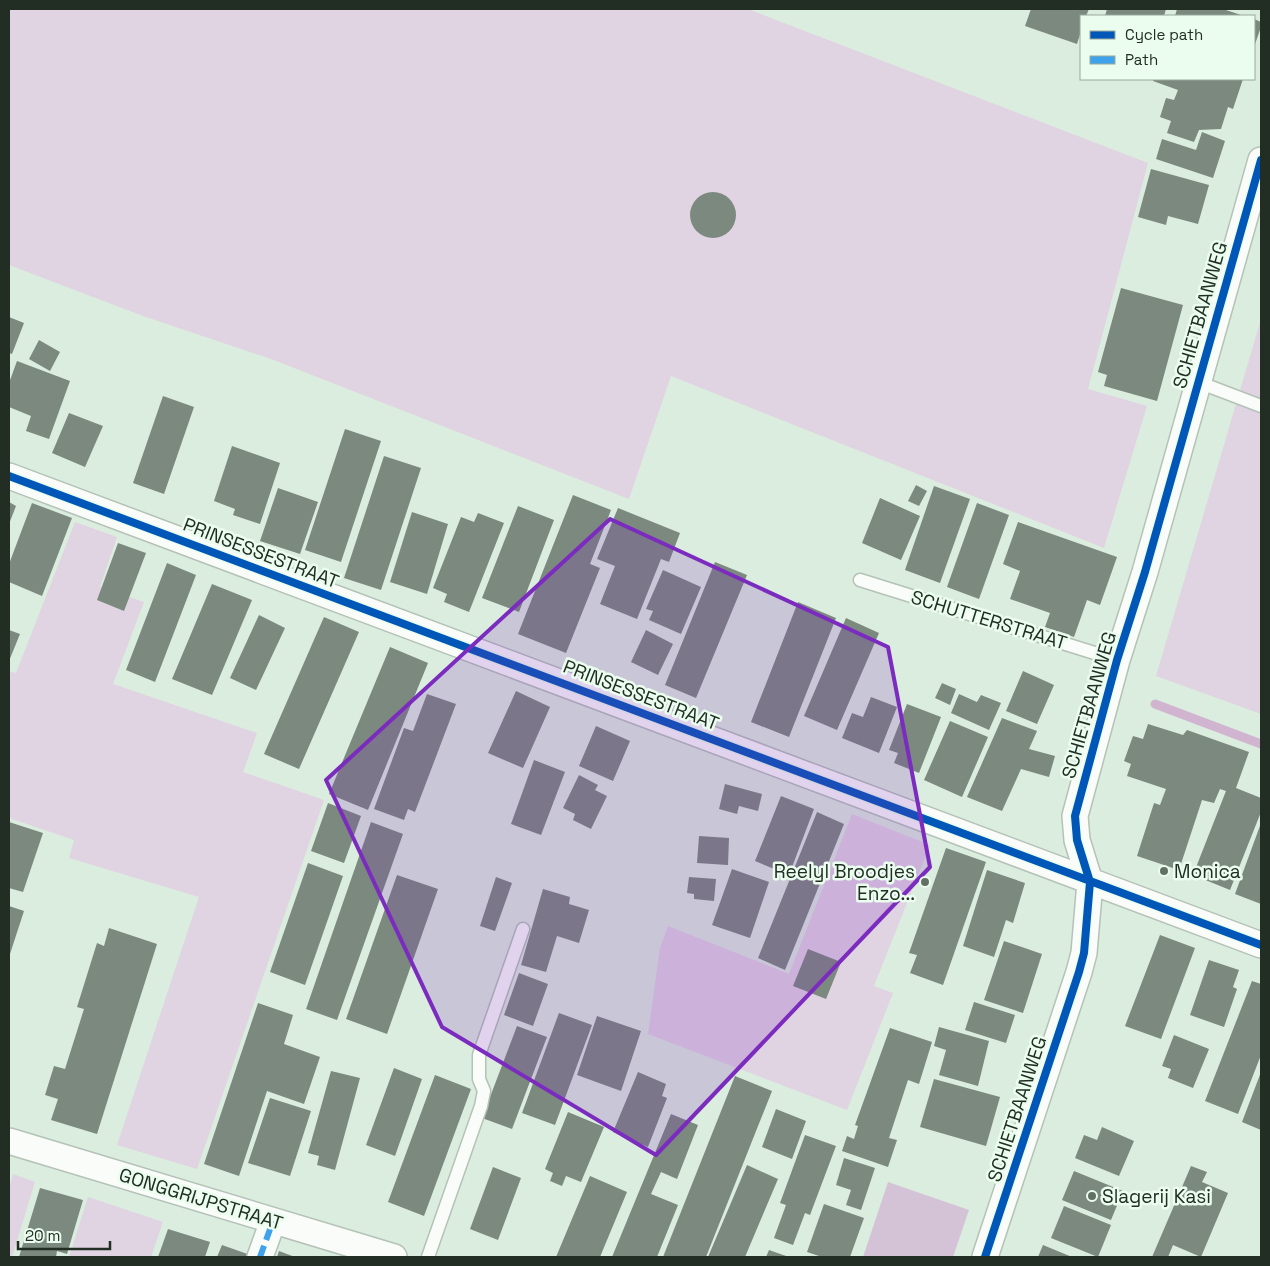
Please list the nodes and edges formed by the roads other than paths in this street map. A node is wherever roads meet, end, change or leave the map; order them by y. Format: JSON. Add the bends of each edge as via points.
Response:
{"nodes":[{"id":1,"x":1261,"y":160,"type":"edge"},
{"id":2,"x":1198,"y":382,"type":"junction"},
{"id":3,"x":1261,"y":406,"type":"edge"},
{"id":4,"x":9,"y":476,"type":"edge"},
{"id":5,"x":860,"y":580,"type":"dead end"},
{"id":6,"x":1117,"y":660,"type":"junction"},
{"id":7,"x":1090,"y":882,"type":"junction"},
{"id":8,"x":523,"y":929,"type":"dead end"},
{"id":9,"x":1261,"y":945,"type":"edge"},
{"id":10,"x":9,"y":1141,"type":"edge"},
{"id":11,"x":273,"y":1221,"type":"junction"},
{"id":12,"x":260,"y":1257,"type":"edge"},
{"id":13,"x":394,"y":1257,"type":"edge"},
{"id":14,"x":428,"y":1257,"type":"edge"},
{"id":15,"x":985,"y":1257,"type":"edge"}],
"edges":[{"from":1,"to":2,"type":"street","name":"SCHIETBAANWEG"},
{"from":2,"to":3,"type":"lane"},
{"from":2,"to":6,"type":"street","name":"SCHIETBAANWEG"},
{"from":4,"to":7,"type":"street","name":"PRINSESSESTRAAT"},
{"from":5,"to":6,"type":"lane","name":"SCHUTTERSTRAAT"},
{"from":6,"to":7,"type":"street","name":"SCHIETBAANWEG","via":[[1075,816],[1077,840]]},
{"from":7,"to":9,"type":"street","name":"PRINSESSESTRAAT"},
{"from":7,"to":15,"type":"street","name":"SCHIETBAANWEG","via":[[1084,953],[1079,972]]},
{"from":8,"to":14,"type":"lane","via":[[479,1056],[479,1080],[484,1091],[481,1106]]},
{"from":10,"to":11,"type":"street","name":"GONGGRIJPSTRAAT"},
{"from":11,"to":12,"type":"street"},
{"from":11,"to":13,"type":"street","name":"GONGGRIJPSTRAAT"}]}
